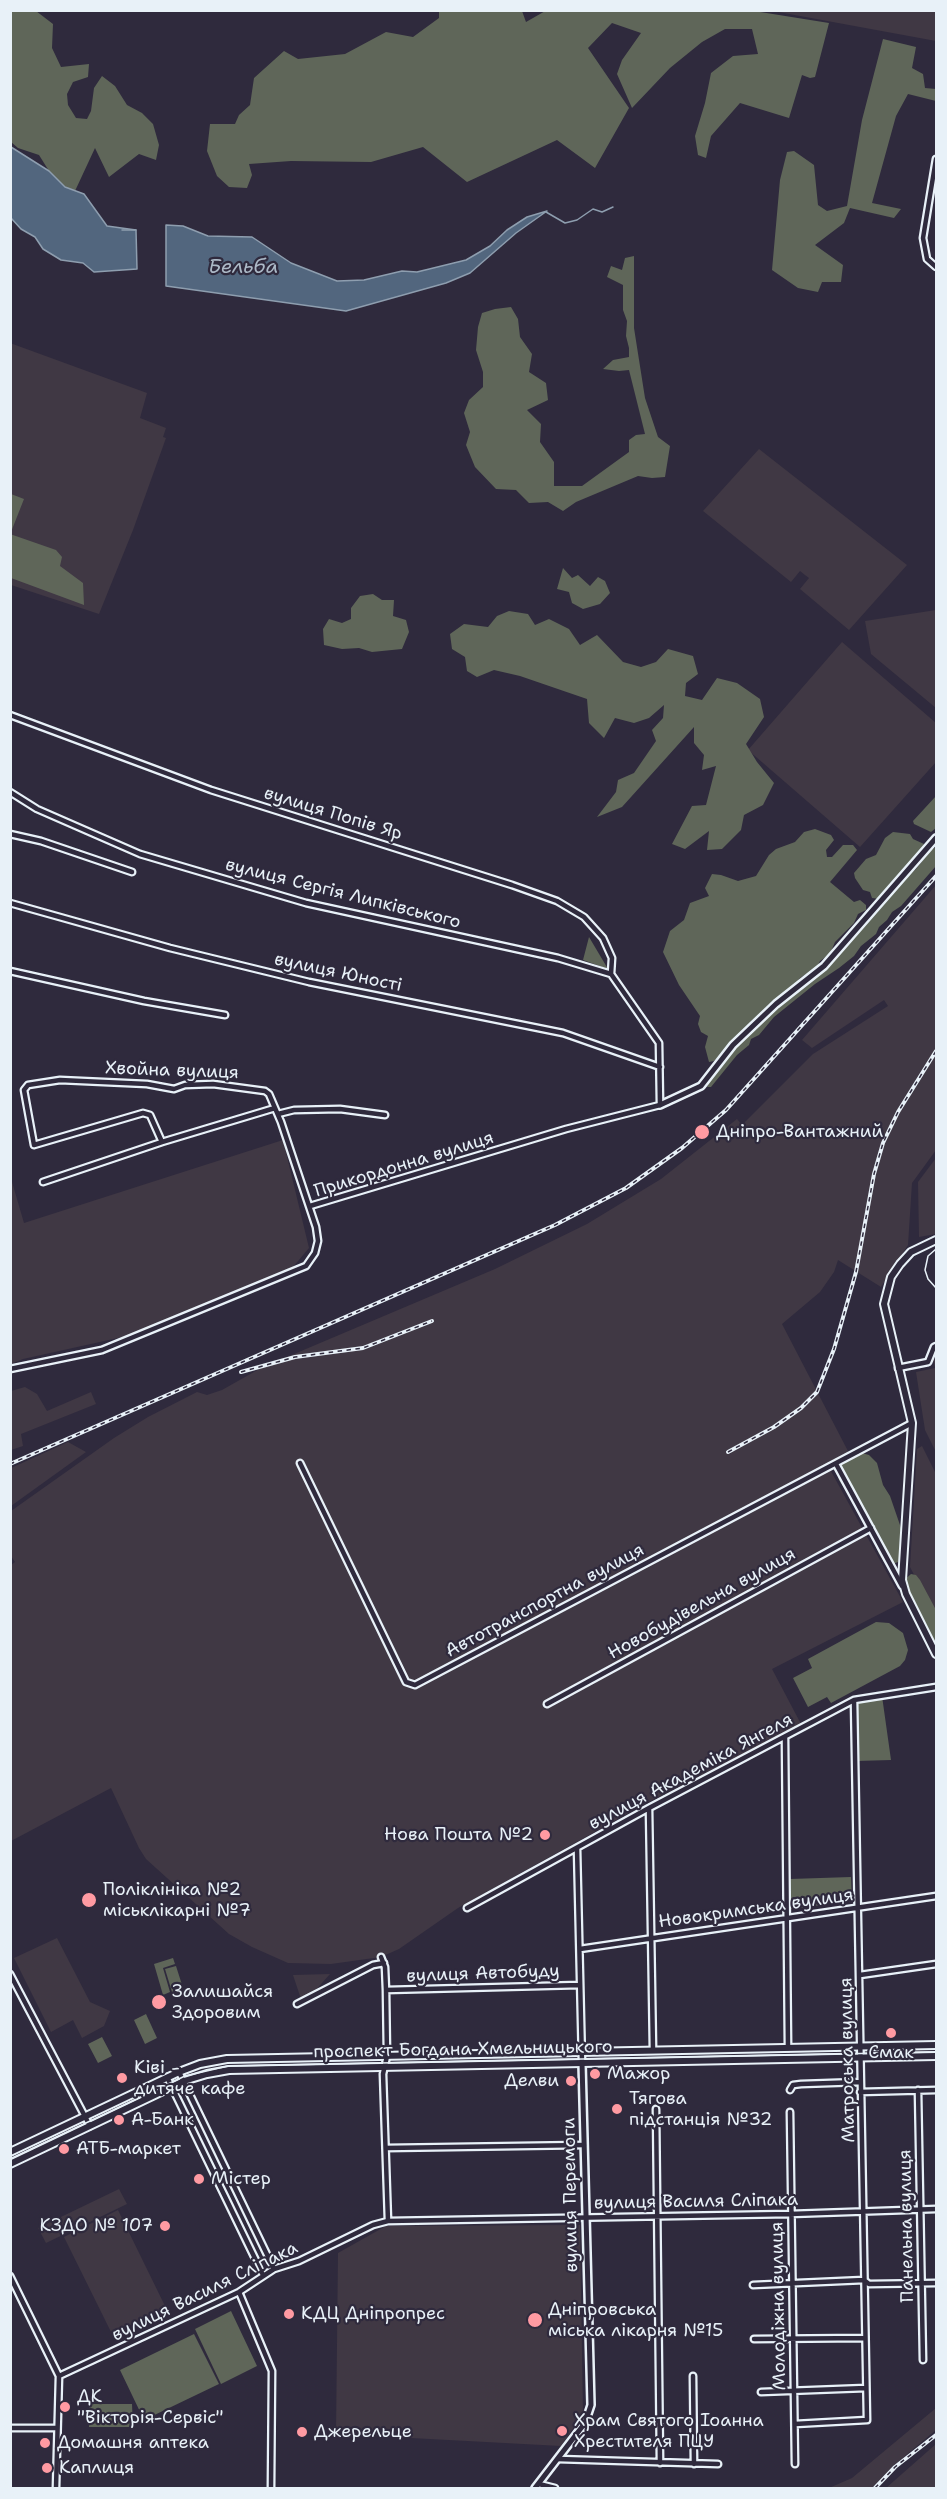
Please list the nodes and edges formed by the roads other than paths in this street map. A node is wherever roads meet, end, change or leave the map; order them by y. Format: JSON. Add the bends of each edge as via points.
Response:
{"nodes":[{"id":1,"x":936,"y":159,"type":"edge"},
{"id":2,"x":936,"y":267,"type":"edge"},
{"id":3,"x":10,"y":715,"type":"edge"},
{"id":4,"x":10,"y":792,"type":"edge"},
{"id":5,"x":10,"y":834,"type":"edge"},
{"id":6,"x":936,"y":838,"type":"edge"},
{"id":7,"x":132,"y":872,"type":"dead end"},
{"id":8,"x":10,"y":903,"type":"edge"},
{"id":9,"x":10,"y":971,"type":"edge"},
{"id":10,"x":611,"y":974,"type":"junction"},
{"id":11,"x":225,"y":1015,"type":"dead end"},
{"id":12,"x":660,"y":1067,"type":"junction"},
{"id":13,"x":660,"y":1105,"type":"junction"},
{"id":14,"x":275,"y":1108,"type":"junction"},
{"id":15,"x":278,"y":1114,"type":"junction"},
{"id":16,"x":385,"y":1115,"type":"dead end"},
{"id":17,"x":162,"y":1142,"type":"junction"},
{"id":18,"x":43,"y":1182,"type":"dead end"},
{"id":19,"x":310,"y":1206,"type":"junction"},
{"id":20,"x":935,"y":1240,"type":"edge"},
{"id":21,"x":936,"y":1346,"type":"edge"},
{"id":22,"x":898,"y":1368,"type":"junction"},
{"id":23,"x":10,"y":1369,"type":"edge"},
{"id":24,"x":912,"y":1423,"type":"junction"},
{"id":25,"x":300,"y":1463,"type":"dead end"},
{"id":26,"x":836,"y":1464,"type":"junction"},
{"id":27,"x":871,"y":1528,"type":"junction"},
{"id":28,"x":906,"y":1594,"type":"junction"},
{"id":29,"x":936,"y":1654,"type":"edge"},
{"id":30,"x":936,"y":1687,"type":"edge"},
{"id":31,"x":854,"y":1700,"type":"junction"},
{"id":32,"x":547,"y":1704,"type":"dead end"},
{"id":33,"x":785,"y":1737,"type":"junction"},
{"id":34,"x":649,"y":1808,"type":"junction"},
{"id":35,"x":577,"y":1848,"type":"junction"},
{"id":36,"x":936,"y":1896,"type":"edge"},
{"id":37,"x":858,"y":1907,"type":"junction"},
{"id":38,"x":467,"y":1908,"type":"dead end"},
{"id":39,"x":788,"y":1918,"type":"junction"},
{"id":40,"x":652,"y":1938,"type":"junction"},
{"id":41,"x":580,"y":1949,"type":"junction"},
{"id":42,"x":381,"y":1958,"type":"dead end"},
{"id":43,"x":384,"y":1964,"type":"junction"},
{"id":44,"x":936,"y":1964,"type":"edge"},
{"id":45,"x":10,"y":1974,"type":"edge"},
{"id":46,"x":860,"y":1975,"type":"junction"},
{"id":47,"x":580,"y":1984,"type":"junction"},
{"id":48,"x":386,"y":1990,"type":"junction"},
{"id":49,"x":297,"y":2004,"type":"dead end"},
{"id":50,"x":936,"y":2046,"type":"edge"},
{"id":51,"x":859,"y":2047,"type":"junction"},
{"id":52,"x":788,"y":2048,"type":"junction"},
{"id":53,"x":652,"y":2050,"type":"junction"},
{"id":54,"x":582,"y":2052,"type":"junction"},
{"id":55,"x":387,"y":2056,"type":"junction"},
{"id":56,"x":936,"y":2056,"type":"edge"},
{"id":57,"x":860,"y":2057,"type":"junction"},
{"id":58,"x":582,"y":2063,"type":"junction"},
{"id":59,"x":385,"y":2067,"type":"junction"},
{"id":60,"x":179,"y":2072,"type":"junction"},
{"id":61,"x":167,"y":2077,"type":"junction"},
{"id":62,"x":184,"y":2081,"type":"junction"},
{"id":63,"x":861,"y":2082,"type":"junction"},
{"id":64,"x":172,"y":2086,"type":"junction"},
{"id":65,"x":790,"y":2090,"type":"dead end"},
{"id":66,"x":918,"y":2090,"type":"junction"},
{"id":67,"x":936,"y":2090,"type":"edge"},
{"id":68,"x":860,"y":2092,"type":"junction"},
{"id":69,"x":656,"y":2109,"type":"dead end"},
{"id":70,"x":790,"y":2112,"type":"dead end"},
{"id":71,"x":85,"y":2116,"type":"junction"},
{"id":72,"x":90,"y":2126,"type":"junction"},
{"id":73,"x":584,"y":2145,"type":"junction"},
{"id":74,"x":386,"y":2148,"type":"junction"},
{"id":75,"x":10,"y":2152,"type":"edge"},
{"id":76,"x":10,"y":2164,"type":"edge"},
{"id":77,"x":936,"y":2209,"type":"edge"},
{"id":78,"x":921,"y":2210,"type":"junction"},
{"id":79,"x":864,"y":2211,"type":"junction"},
{"id":80,"x":790,"y":2214,"type":"junction"},
{"id":81,"x":587,"y":2217,"type":"junction"},
{"id":82,"x":657,"y":2217,"type":"junction"},
{"id":83,"x":387,"y":2221,"type":"junction"},
{"id":84,"x":274,"y":2269,"type":"junction"},
{"id":85,"x":10,"y":2276,"type":"edge"},
{"id":86,"x":263,"y":2276,"type":"junction"},
{"id":87,"x":864,"y":2280,"type":"junction"},
{"id":88,"x":922,"y":2283,"type":"junction"},
{"id":89,"x":936,"y":2283,"type":"edge"},
{"id":90,"x":791,"y":2284,"type":"junction"},
{"id":91,"x":753,"y":2285,"type":"dead end"},
{"id":92,"x":238,"y":2292,"type":"junction"},
{"id":93,"x":865,"y":2338,"type":"junction"},
{"id":94,"x":754,"y":2339,"type":"dead end"},
{"id":95,"x":793,"y":2340,"type":"junction"},
{"id":96,"x":923,"y":2361,"type":"dead end"},
{"id":97,"x":59,"y":2376,"type":"junction"},
{"id":98,"x":693,"y":2376,"type":"dead end"},
{"id":99,"x":866,"y":2388,"type":"junction"},
{"id":100,"x":794,"y":2391,"type":"junction"},
{"id":101,"x":761,"y":2392,"type":"dead end"},
{"id":102,"x":795,"y":2424,"type":"junction"},
{"id":103,"x":10,"y":2428,"type":"edge"},
{"id":104,"x":57,"y":2428,"type":"junction"},
{"id":105,"x":558,"y":2459,"type":"junction"},
{"id":106,"x":660,"y":2463,"type":"junction"},
{"id":107,"x":694,"y":2464,"type":"junction"},
{"id":108,"x":718,"y":2464,"type":"dead end"},
{"id":109,"x":795,"y":2464,"type":"dead end"},
{"id":110,"x":537,"y":2486,"type":"edge"},
{"id":111,"x":56,"y":2488,"type":"edge"},
{"id":112,"x":271,"y":2488,"type":"edge"},
{"id":113,"x":555,"y":2488,"type":"edge"}],
"edges":[{"from":1,"to":2,"type":"street","via":[[923,238],[927,259]]},
{"from":3,"to":10,"type":"street","name":"вулиця Попів Яр","via":[[211,790],[557,901],[584,917],[603,938],[612,958]]},
{"from":4,"to":10,"type":"street","name":"вулиця Сергія Липківського","via":[[37,809],[140,854],[306,903],[558,958]]},
{"from":5,"to":7,"type":"street"},
{"from":6,"to":13,"type":"street","via":[[824,966],[733,1045],[701,1086]]},
{"from":8,"to":12,"type":"street","name":"вулиця Юності","via":[[309,982],[563,1033]]},
{"from":9,"to":11,"type":"street"},
{"from":10,"to":12,"type":"street","via":[[659,1043]]},
{"from":12,"to":13,"type":"street"},
{"from":13,"to":19,"type":"street","name":"Прикордонна вулиця","via":[[566,1129]]},
{"from":14,"to":15,"type":"street"},
{"from":14,"to":17,"type":"street"},
{"from":14,"to":17,"type":"street","name":"Хвойна вулиця","via":[[265,1091],[213,1084],[174,1089],[60,1080],[28,1085],[24,1090],[34,1145],[143,1113],[150,1115]]},
{"from":15,"to":16,"type":"street","via":[[340,1109]]},
{"from":15,"to":19,"type":"street"},
{"from":17,"to":18,"type":"street"},
{"from":19,"to":23,"type":"street","name":"Прикордонна вулиця","via":[[318,1241],[306,1266],[102,1350]]},
{"from":20,"to":22,"type":"main road","via":[[911,1252],[891,1277],[885,1293]]},
{"from":21,"to":22,"type":"street","via":[[928,1362]]},
{"from":22,"to":24,"type":"main road"},
{"from":24,"to":26,"type":"street","name":"Автотранспортна вулиця"},
{"from":24,"to":28,"type":"main road","via":[[901,1570]]},
{"from":25,"to":26,"type":"street","name":"Автотранспортна вулиця","via":[[410,1685]]},
{"from":26,"to":27,"type":"street"},
{"from":27,"to":28,"type":"street"},
{"from":27,"to":32,"type":"street","name":"Новобудівельна вулиця"},
{"from":28,"to":29,"type":"main road"},
{"from":30,"to":31,"type":"street","name":"вулиця Академіка Янгеля"},
{"from":31,"to":33,"type":"street","name":"вулиця Академіка Янгеля"},
{"from":31,"to":37,"type":"street","name":"Матроська вулиця"},
{"from":33,"to":34,"type":"street","name":"вулиця Академіка Янгеля"},
{"from":33,"to":39,"type":"street"},
{"from":34,"to":35,"type":"street","name":"вулиця Академіка Янгеля"},
{"from":34,"to":40,"type":"street"},
{"from":35,"to":38,"type":"street","name":"вулиця Академіка Янгеля"},
{"from":35,"to":41,"type":"street"},
{"from":36,"to":37,"type":"street","name":"Новокримська вулиця"},
{"from":37,"to":39,"type":"street","name":"Новокримська вулиця"},
{"from":37,"to":46,"type":"street","name":"Матроська вулиця"},
{"from":39,"to":40,"type":"street","name":"Новокримська вулиця"},
{"from":39,"to":52,"type":"street"},
{"from":40,"to":41,"type":"street","name":"Новокримська вулиця"},
{"from":40,"to":53,"type":"street"},
{"from":41,"to":47,"type":"street"},
{"from":42,"to":43,"type":"street"},
{"from":43,"to":48,"type":"street"},
{"from":43,"to":49,"type":"street","via":[[373,1965]]},
{"from":44,"to":46,"type":"street"},
{"from":45,"to":71,"type":"street"},
{"from":46,"to":51,"type":"street","name":"Матроська вулиця"},
{"from":47,"to":48,"type":"street","name":"вулиця Автобуду"},
{"from":47,"to":54,"type":"street"},
{"from":48,"to":55,"type":"street"},
{"from":50,"to":51,"type":"main road","name":"проспект Богдана Хмельницького"},
{"from":51,"to":52,"type":"main road","name":"проспект Богдана Хмельницького"},
{"from":51,"to":57,"type":"street","name":"Матроська вулиця"},
{"from":52,"to":53,"type":"main road","name":"проспект Богдана Хмельницького"},
{"from":53,"to":54,"type":"main road","name":"проспект Богдана Хмельницького"},
{"from":54,"to":55,"type":"main road","name":"проспект Богдана Хмельницького"},
{"from":54,"to":58,"type":"street"},
{"from":55,"to":59,"type":"street"},
{"from":55,"to":60,"type":"main road","name":"проспект Богдана Хмельницького","via":[[227,2059]]},
{"from":56,"to":57,"type":"main road","name":"проспект Богдана Хмельницького"},
{"from":57,"to":58,"type":"main road","name":"проспект Богдана Хмельницького"},
{"from":57,"to":63,"type":"street","name":"Матроська вулиця"},
{"from":58,"to":59,"type":"main road","name":"проспект Богдана Хмельницького"},
{"from":58,"to":73,"type":"street","name":"вулиця Перемоги"},
{"from":59,"to":62,"type":"main road","name":"проспект Богдана Хмельницького","via":[[229,2070]]},
{"from":59,"to":74,"type":"street"},
{"from":60,"to":61,"type":"main road","name":"проспект Богдана Хмельницького"},
{"from":60,"to":62,"type":"street"},
{"from":61,"to":64,"type":"street"},
{"from":61,"to":71,"type":"main road","name":"проспект Богдана Хмельницького"},
{"from":62,"to":64,"type":"main road","name":"проспект Богдана Хмельницького"},
{"from":62,"to":84,"type":"street"},
{"from":63,"to":65,"type":"street","via":[[801,2084]]},
{"from":63,"to":68,"type":"street","name":"Матроська вулиця"},
{"from":64,"to":72,"type":"main road","name":"проспект Богдана Хмельницького"},
{"from":64,"to":86,"type":"street"},
{"from":66,"to":67,"type":"street"},
{"from":66,"to":68,"type":"street"},
{"from":66,"to":78,"type":"street","name":"Панельна вулиця"},
{"from":68,"to":79,"type":"street","name":"Матроська вулиця"},
{"from":69,"to":82,"type":"street"},
{"from":70,"to":80,"type":"street","name":"Молодіжна вулиця"},
{"from":71,"to":72,"type":"street"},
{"from":71,"to":75,"type":"main road","name":"проспект Богдана Хмельницького"},
{"from":72,"to":76,"type":"main road","name":"проспект Богдана Хмельницького"},
{"from":73,"to":74,"type":"street"},
{"from":73,"to":81,"type":"street","name":"вулиця Перемоги"},
{"from":74,"to":83,"type":"street"},
{"from":77,"to":78,"type":"street","name":"вулиця Василя Сліпака"},
{"from":78,"to":79,"type":"street","name":"вулиця Василя Сліпака"},
{"from":78,"to":88,"type":"street","name":"Панельна вулиця"},
{"from":79,"to":80,"type":"street","name":"вулиця Василя Сліпака"},
{"from":79,"to":87,"type":"street","name":"Матроська вулиця"},
{"from":80,"to":82,"type":"street","name":"вулиця Василя Сліпака"},
{"from":80,"to":90,"type":"street","name":"Молодіжна вулиця"},
{"from":81,"to":82,"type":"street","name":"вулиця Василя Сліпака"},
{"from":81,"to":83,"type":"street","name":"вулиця Василя Сліпака"},
{"from":81,"to":105,"type":"street","name":"вулиця Перемоги","via":[[591,2404],[585,2423]]},
{"from":82,"to":106,"type":"street"},
{"from":83,"to":84,"type":"street","name":"вулиця Василя Сліпака"},
{"from":84,"to":86,"type":"street","name":"вулиця Василя Сліпака"},
{"from":85,"to":97,"type":"street"},
{"from":86,"to":92,"type":"street","name":"вулиця Василя Сліпака"},
{"from":87,"to":88,"type":"street","via":[[868,2284]]},
{"from":87,"to":90,"type":"street"},
{"from":87,"to":93,"type":"street","name":"Матроська вулиця"},
{"from":88,"to":89,"type":"street"},
{"from":88,"to":96,"type":"street","name":"Панельна вулиця"},
{"from":90,"to":91,"type":"street"},
{"from":90,"to":95,"type":"street","name":"Молодіжна вулиця"},
{"from":92,"to":97,"type":"street","name":"вулиця Василя Сліпака"},
{"from":92,"to":112,"type":"street","via":[[272,2371]]},
{"from":93,"to":95,"type":"street"},
{"from":93,"to":99,"type":"street","name":"Матроська вулиця"},
{"from":94,"to":95,"type":"street"},
{"from":95,"to":100,"type":"street","name":"Молодіжна вулиця"},
{"from":97,"to":104,"type":"street"},
{"from":98,"to":107,"type":"street"},
{"from":99,"to":100,"type":"street"},
{"from":99,"to":102,"type":"street","name":"Матроська вулиця","via":[[867,2420]]},
{"from":100,"to":101,"type":"street"},
{"from":100,"to":102,"type":"street","name":"Молодіжна вулиця"},
{"from":102,"to":109,"type":"street","name":"Молодіжна вулиця"},
{"from":103,"to":104,"type":"street"},
{"from":104,"to":111,"type":"street"},
{"from":105,"to":106,"type":"street"},
{"from":105,"to":110,"type":"street","name":"вулиця Перемоги"},
{"from":106,"to":107,"type":"street"},
{"from":107,"to":108,"type":"street"},
{"from":110,"to":113,"type":"street"}]}
